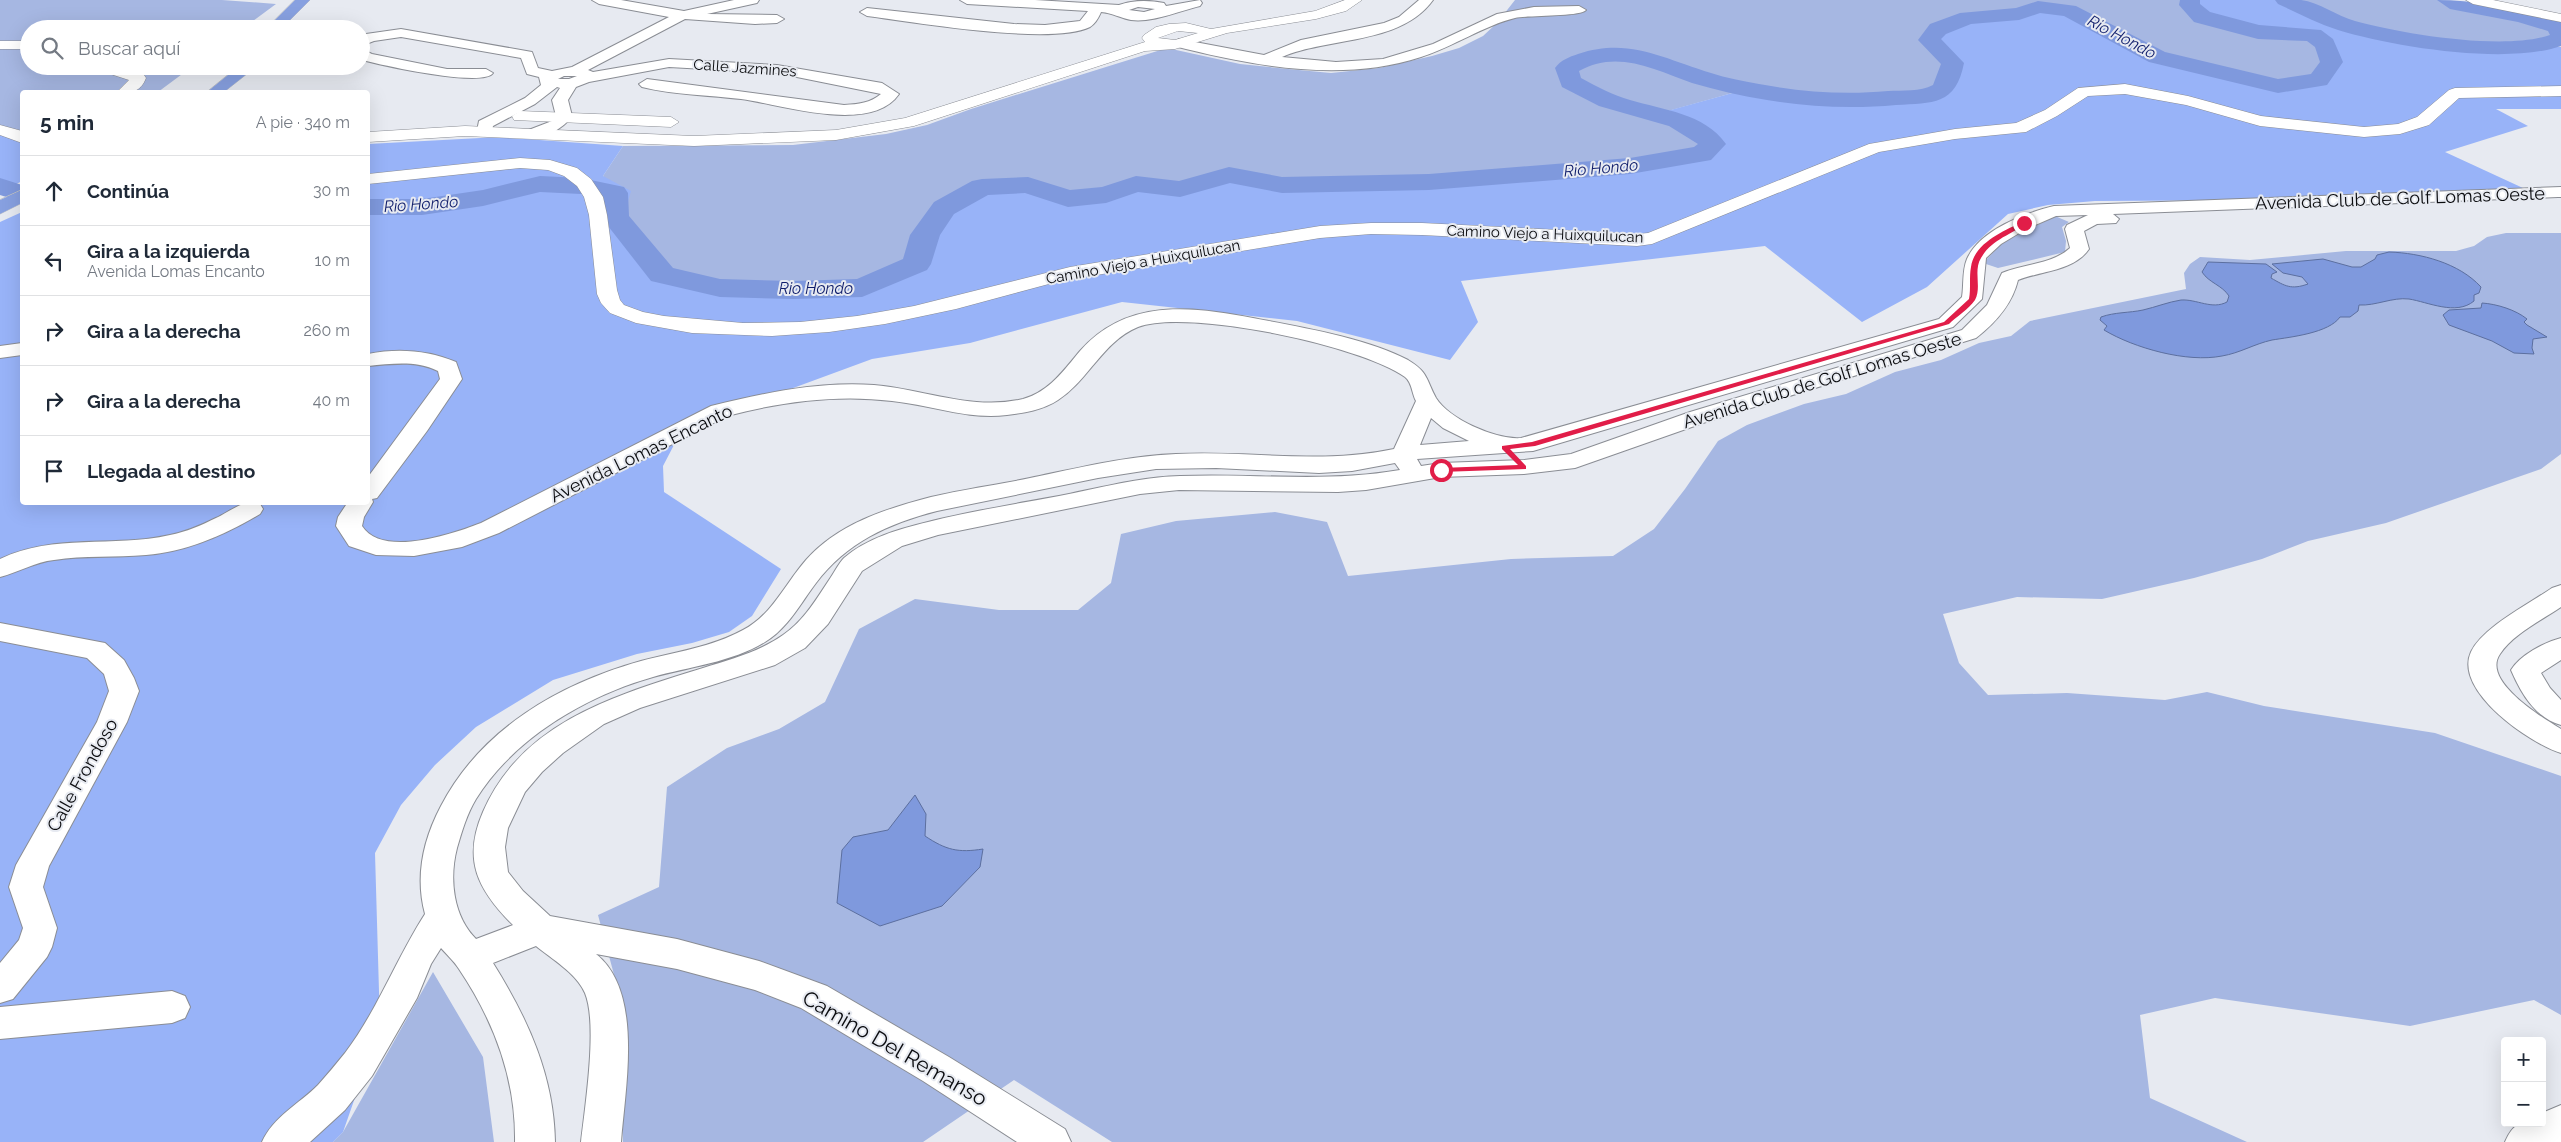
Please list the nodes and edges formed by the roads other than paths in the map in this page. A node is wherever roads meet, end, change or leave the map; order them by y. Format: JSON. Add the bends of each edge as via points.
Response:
{"nodes":[{"id":1,"x":599,"y":0,"type":"edge"},
{"id":2,"x":752,"y":0,"type":"edge"},
{"id":3,"x":967,"y":0,"type":"edge"},
{"id":4,"x":1332,"y":0,"type":"edge"},
{"id":5,"x":1355,"y":0,"type":"edge"},
{"id":6,"x":1426,"y":0,"type":"edge"},
{"id":7,"x":2473,"y":0,"type":"edge"},
{"id":8,"x":2492,"y":0,"type":"edge"},
{"id":9,"x":1210,"y":1,"type":"edge"},
{"id":10,"x":309,"y":3,"type":"edge"},
{"id":11,"x":1096,"y":9,"type":"junction"},
{"id":12,"x":1160,"y":9,"type":"junction"},
{"id":13,"x":1579,"y":10,"type":"dead end"},
{"id":14,"x":867,"y":12,"type":"dead end"},
{"id":15,"x":1126,"y":13,"type":"junction"},
{"id":16,"x":2561,"y":14,"type":"edge"},
{"id":17,"x":684,"y":15,"type":"junction"},
{"id":18,"x":777,"y":18,"type":"dead end"},
{"id":19,"x":2561,"y":18,"type":"edge"},
{"id":20,"x":285,"y":20,"type":"edge"},
{"id":21,"x":297,"y":20,"type":"edge"},
{"id":22,"x":1198,"y":31,"type":"junction"},
{"id":23,"x":370,"y":38,"type":"edge"},
{"id":24,"x":1156,"y":38,"type":"junction"},
{"id":25,"x":1180,"y":43,"type":"junction"},
{"id":26,"x":0,"y":45,"type":"edge"},
{"id":27,"x":20,"y":45,"type":"edge"},
{"id":28,"x":1281,"y":53,"type":"junction"},
{"id":29,"x":370,"y":58,"type":"edge"},
{"id":30,"x":1267,"y":58,"type":"junction"},
{"id":31,"x":1352,"y":65,"type":"junction"},
{"id":32,"x":486,"y":74,"type":"dead end"},
{"id":33,"x":128,"y":75,"type":"edge"},
{"id":34,"x":221,"y":75,"type":"edge"},
{"id":35,"x":234,"y":75,"type":"edge"},
{"id":36,"x":577,"y":77,"type":"junction"},
{"id":37,"x":551,"y":79,"type":"junction"},
{"id":38,"x":647,"y":84,"type":"dead end"},
{"id":39,"x":128,"y":90,"type":"edge"},
{"id":40,"x":208,"y":90,"type":"edge"},
{"id":41,"x":2561,"y":91,"type":"edge"},
{"id":42,"x":564,"y":116,"type":"junction"},
{"id":43,"x":0,"y":120,"type":"edge"},
{"id":44,"x":20,"y":121,"type":"edge"},
{"id":45,"x":776,"y":122,"type":"dead end"},
{"id":46,"x":690,"y":123,"type":"dead end"},
{"id":47,"x":490,"y":125,"type":"junction"},
{"id":48,"x":0,"y":130,"type":"edge"},
{"id":49,"x":370,"y":130,"type":"edge"},
{"id":50,"x":532,"y":134,"type":"junction"},
{"id":51,"x":20,"y":137,"type":"edge"},
{"id":52,"x":370,"y":138,"type":"edge"},
{"id":53,"x":370,"y":179,"type":"edge"},
{"id":54,"x":2560,"y":190,"type":"edge"},
{"id":55,"x":20,"y":197,"type":"edge"},
{"id":56,"x":0,"y":208,"type":"edge"},
{"id":57,"x":20,"y":211,"type":"edge"},
{"id":58,"x":2054,"y":211,"type":"junction"},
{"id":59,"x":0,"y":221,"type":"edge"},
{"id":60,"x":2083,"y":223,"type":"junction"},
{"id":61,"x":1974,"y":267,"type":"junction"},
{"id":62,"x":2009,"y":277,"type":"junction"},
{"id":63,"x":20,"y":349,"type":"edge"},
{"id":64,"x":0,"y":352,"type":"edge"},
{"id":65,"x":370,"y":360,"type":"edge"},
{"id":66,"x":1427,"y":401,"type":"junction"},
{"id":67,"x":1505,"y":448,"type":"junction"},
{"id":68,"x":1408,"y":465,"type":"junction"},
{"id":69,"x":1524,"y":467,"type":"junction"},
{"id":70,"x":370,"y":489,"type":"edge"},
{"id":71,"x":359,"y":505,"type":"edge"},
{"id":72,"x":251,"y":508,"type":"dead end"},
{"id":73,"x":0,"y":569,"type":"edge"},
{"id":74,"x":2561,"y":594,"type":"edge"},
{"id":75,"x":0,"y":632,"type":"edge"},
{"id":76,"x":2561,"y":647,"type":"edge"},
{"id":77,"x":2561,"y":715,"type":"edge"},
{"id":78,"x":2561,"y":742,"type":"edge"},
{"id":79,"x":443,"y":916,"type":"junction"},
{"id":80,"x":540,"y":929,"type":"junction"},
{"id":81,"x":471,"y":957,"type":"junction"},
{"id":82,"x":0,"y":988,"type":"edge"},
{"id":83,"x":172,"y":1007,"type":"dead end"},
{"id":84,"x":0,"y":1023,"type":"edge"},
{"id":85,"x":2561,"y":1123,"type":"edge"},
{"id":86,"x":282,"y":1142,"type":"edge"},
{"id":87,"x":535,"y":1142,"type":"edge"},
{"id":88,"x":601,"y":1142,"type":"edge"},
{"id":89,"x":1051,"y":1142,"type":"edge"},
{"id":90,"x":2525,"y":1142,"type":"edge"}],
"edges":[{"from":1,"to":17,"type":"street"},
{"from":2,"to":17,"type":"street"},
{"from":3,"to":11,"type":"street"},
{"from":4,"to":22,"type":"main road"},
{"from":5,"to":22,"type":"main road","via":[[1342,8],[1323,13]]},
{"from":6,"to":28,"type":"street","via":[[1422,7],[1406,18],[1358,34],[1305,43]]},
{"from":7,"to":19,"type":"main road"},
{"from":8,"to":16,"type":"main road"},
{"from":9,"to":12,"type":"street"},
{"from":10,"to":20,"type":"highway"},
{"from":10,"to":21,"type":"highway"},
{"from":11,"to":14,"type":"street","via":[[1084,25],[1065,30],[1014,28]]},
{"from":11,"to":15,"type":"street"},
{"from":12,"to":15,"type":"street","via":[[1144,16]]},
{"from":12,"to":22,"type":"street","via":[[1161,22]]},
{"from":13,"to":31,"type":"street","via":[[1508,15],[1419,53],[1382,63]]},
{"from":15,"to":24,"type":"street"},
{"from":17,"to":18,"type":"street","via":[[747,22]]},
{"from":17,"to":36,"type":"street"},
{"from":22,"to":24,"type":"main road"},
{"from":22,"to":25,"type":"main road"},
{"from":22,"to":28,"type":"street","via":[[1228,45]]},
{"from":23,"to":37,"type":"street","via":[[385,33],[411,35],[527,55],[532,71]]},
{"from":24,"to":25,"type":"main road"},
{"from":24,"to":45,"type":"main road","via":[[925,107],[858,118]]},
{"from":24,"to":50,"type":"main road","via":[[908,122],[836,135],[694,141]]},
{"from":25,"to":30,"type":"street"},
{"from":26,"to":27,"type":"main road"},
{"from":28,"to":30,"type":"street"},
{"from":28,"to":31,"type":"street"},
{"from":29,"to":32,"type":"street","via":[[447,73]]},
{"from":30,"to":31,"type":"street"},
{"from":33,"to":39,"type":"main road","via":[[138,78]]},
{"from":34,"to":40,"type":"highway"},
{"from":35,"to":40,"type":"highway"},
{"from":36,"to":37,"type":"street"},
{"from":36,"to":38,"type":"street","name":"Calle Jazmines","via":[[669,63],[777,69],[882,88],[891,94],[885,102],[834,110],[751,96],[678,91]]},
{"from":36,"to":42,"type":"street","via":[[560,100]]},
{"from":37,"to":47,"type":"street","via":[[530,101]]},
{"from":41,"to":53,"type":"main road","name":"Camino Viejo a Huixquilucan","via":[[2455,93],[2423,120],[2400,129],[2364,132],[2260,121],[2188,101],[2125,89],[2101,88],[2084,91],[2051,113],[2020,128],[1955,134],[1875,148],[1652,238],[1636,240],[1452,229],[1320,232],[1052,277],[866,322],[795,330],[699,327],[633,316],[616,309],[607,298],[601,226],[587,185],[558,166],[529,162]]},
{"from":42,"to":46,"type":"main road"},
{"from":42,"to":47,"type":"main road"},
{"from":42,"to":50,"type":"street","via":[[558,124]]},
{"from":43,"to":44,"type":"main road"},
{"from":47,"to":49,"type":"main road"},
{"from":47,"to":50,"type":"main road"},
{"from":47,"to":52,"type":"main road"},
{"from":48,"to":51,"type":"main road"},
{"from":54,"to":58,"type":"street","name":"Avenida Club de Golf Lomas Oeste"},
{"from":54,"to":60,"type":"street","name":"Avenida Club de Golf Lomas Oeste","via":[[2551,203],[2535,206],[2094,219]]},
{"from":55,"to":56,"type":"highway"},
{"from":57,"to":59,"type":"highway"},
{"from":58,"to":60,"type":"street"},
{"from":58,"to":61,"type":"street","name":"Avenida Club de Golf Lomas Oeste","via":[[1996,237],[1978,256]]},
{"from":60,"to":62,"type":"street","via":[[2074,229],[2080,248],[2076,253],[2067,259]]},
{"from":61,"to":62,"type":"street"},
{"from":61,"to":67,"type":"street","name":"Avenida Club de Golf Lomas Oeste","via":[[1972,299],[1946,323],[1533,444]]},
{"from":62,"to":69,"type":"street","name":"Avenida Club de Golf Lomas Oeste","via":[[2005,295],[1997,307],[1969,334],[1698,417],[1575,461]]},
{"from":63,"to":64,"type":"street"},
{"from":65,"to":70,"type":"street","via":[[403,356],[434,360],[448,367],[451,379]]},
{"from":66,"to":67,"type":"street","name":"Avenida Lomas Encanto","via":[[1456,426]]},
{"from":66,"to":68,"type":"street"},
{"from":66,"to":71,"type":"street","name":"Avenida Lomas Encanto","via":[[1423,385],[1413,373],[1382,356],[1237,322],[1207,317],[1161,316],[1130,323],[1106,336],[1054,392],[1029,405],[980,409],[889,393],[853,392],[777,397],[748,403],[719,412],[490,528],[428,549],[376,547],[358,540],[349,526]]},
{"from":67,"to":68,"type":"street","name":"Avenida Club de Golf Lomas Oeste","via":[[1436,449]]},
{"from":67,"to":69,"type":"street","name":"Avenida Lomas Encanto"},
{"from":68,"to":69,"type":"street","name":"Avenida Club de Golf Lomas Oeste","via":[[1441,470]]},
{"from":68,"to":79,"type":"street","name":"Avenida Club de Golf Lomas Oeste","via":[[1173,461],[1128,466],[928,506],[887,518],[853,534],[830,550],[761,634],[597,687],[530,724],[500,750],[476,775],[454,806],[445,829],[438,858],[437,885]]},
{"from":68,"to":80,"type":"street","name":"Avenida Club de Golf Lomas Oeste","via":[[1366,483],[1311,486],[1179,482],[1140,487],[933,528],[877,548],[852,565],[818,618],[795,641],[765,658],[630,701],[594,716],[531,764],[502,804],[492,828],[489,847],[492,875],[511,901]]},
{"from":72,"to":73,"type":"street","via":[[231,521],[171,544],[57,550],[33,554]]},
{"from":74,"to":78,"type":"street","via":[[2498,638],[2484,654],[2484,676],[2505,704]]},
{"from":75,"to":82,"type":"street","name":"Calle Frondoso","via":[[95,650],[116,669],[124,690],[112,722],[33,865],[26,887],[40,928],[35,947]]},
{"from":76,"to":77,"type":"street","via":[[2525,670],[2532,688]]},
{"from":79,"to":81,"type":"street","name":"Avenida Club de Golf Lomas Oeste","via":[[452,936]]},
{"from":79,"to":86,"type":"street","via":[[416,958],[404,987],[359,1064],[331,1098]]},
{"from":80,"to":81,"type":"street"},
{"from":80,"to":88,"type":"street","name":"Avenida Club de Golf Lomas Oeste","via":[[588,968],[602,990],[608,1013],[608,1063]]},
{"from":80,"to":89,"type":"street","name":"Camino Del Remanso","via":[[677,954],[759,976],[814,997]]},
{"from":81,"to":87,"type":"street","name":"Avenida Club de Golf Lomas Oeste","via":[[522,1052],[534,1095]]},
{"from":83,"to":84,"type":"street"},
{"from":85,"to":90,"type":"street"}]}
